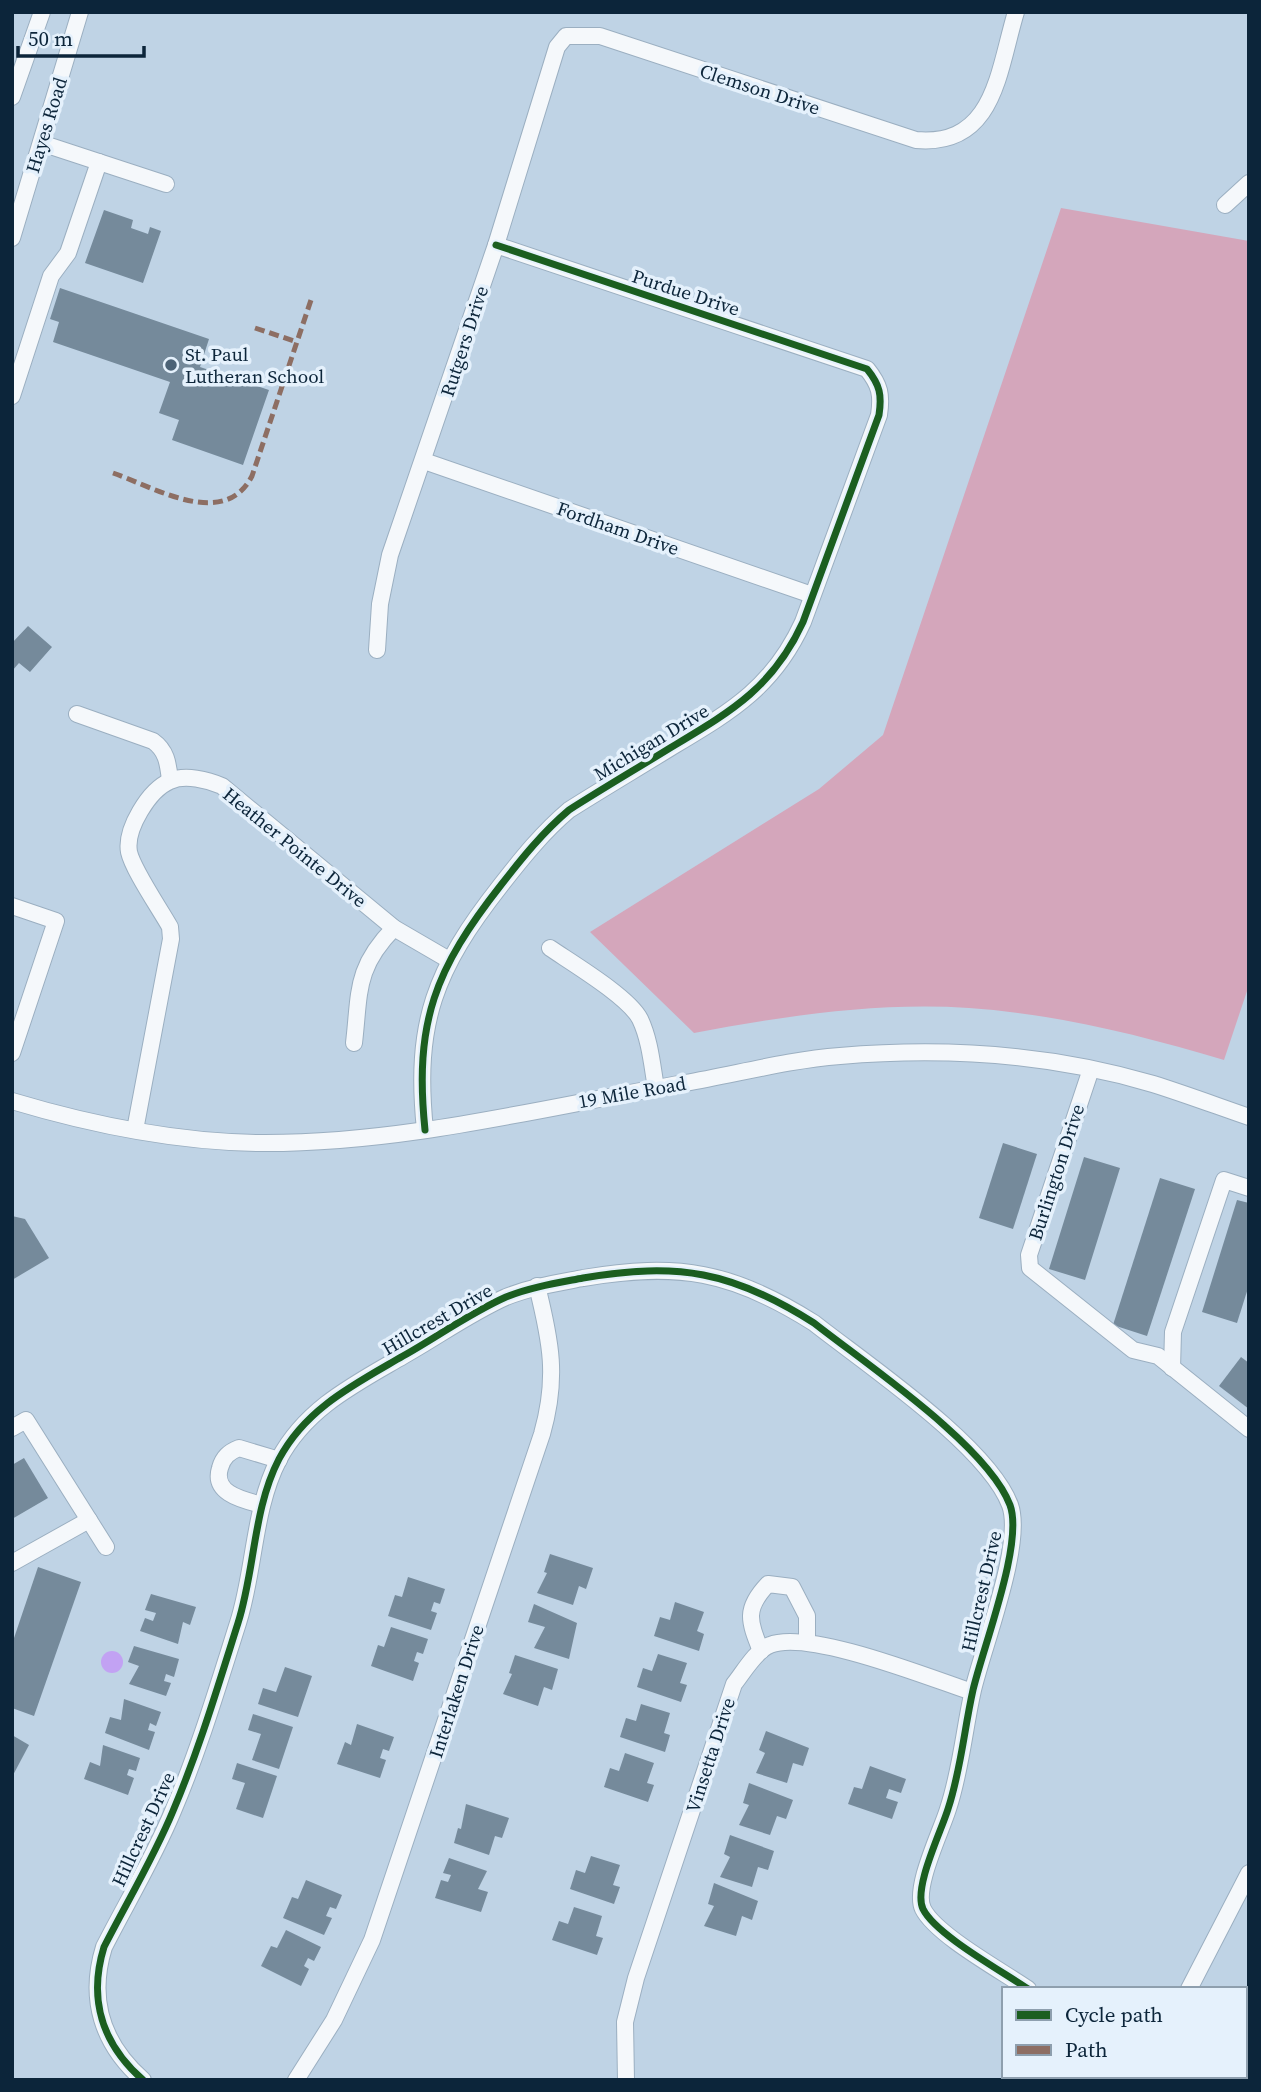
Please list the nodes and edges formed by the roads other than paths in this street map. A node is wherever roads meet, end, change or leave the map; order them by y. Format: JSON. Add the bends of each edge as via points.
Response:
{"nodes":[{"id":1,"x":42,"y":12,"type":"edge"},
{"id":2,"x":80,"y":12,"type":"edge"},
{"id":3,"x":1016,"y":12,"type":"edge"},
{"id":4,"x":566,"y":36,"type":"joint"},
{"id":5,"x":12,"y":97,"type":"edge"},
{"id":6,"x":41,"y":143,"type":"junction"},
{"id":7,"x":99,"y":162,"type":"junction"},
{"id":8,"x":1249,"y":183,"type":"edge"},
{"id":9,"x":166,"y":184,"type":"dead end"},
{"id":10,"x":1225,"y":205,"type":"dead end"},
{"id":11,"x":12,"y":238,"type":"edge"},
{"id":12,"x":496,"y":245,"type":"junction"},
{"id":13,"x":19,"y":353,"type":"edge"},
{"id":14,"x":867,"y":369,"type":"joint"},
{"id":15,"x":12,"y":396,"type":"edge"},
{"id":16,"x":424,"y":461,"type":"junction"},
{"id":17,"x":812,"y":595,"type":"junction"},
{"id":18,"x":377,"y":650,"type":"dead end"},
{"id":19,"x":77,"y":714,"type":"dead end"},
{"id":20,"x":170,"y":780,"type":"junction"},
{"id":21,"x":12,"y":906,"type":"edge"},
{"id":22,"x":394,"y":928,"type":"junction"},
{"id":23,"x":550,"y":948,"type":"dead end"},
{"id":24,"x":449,"y":960,"type":"junction"},
{"id":25,"x":354,"y":1043,"type":"dead end"},
{"id":26,"x":12,"y":1053,"type":"edge"},
{"id":27,"x":1091,"y":1069,"type":"junction"},
{"id":28,"x":656,"y":1088,"type":"junction"},
{"id":29,"x":12,"y":1101,"type":"edge"},
{"id":30,"x":1249,"y":1117,"type":"edge"},
{"id":31,"x":135,"y":1130,"type":"junction"},
{"id":32,"x":425,"y":1130,"type":"junction"},
{"id":33,"x":1249,"y":1188,"type":"edge"},
{"id":34,"x":537,"y":1286,"type":"junction"},
{"id":35,"x":1172,"y":1368,"type":"junction"},
{"id":36,"x":12,"y":1428,"type":"edge"},
{"id":37,"x":1249,"y":1429,"type":"edge"},
{"id":38,"x":279,"y":1460,"type":"junction"},
{"id":39,"x":262,"y":1505,"type":"junction"},
{"id":40,"x":89,"y":1520,"type":"junction"},
{"id":41,"x":106,"y":1547,"type":"dead end"},
{"id":42,"x":12,"y":1563,"type":"edge"},
{"id":43,"x":807,"y":1642,"type":"junction"},
{"id":44,"x":761,"y":1651,"type":"junction"},
{"id":45,"x":972,"y":1692,"type":"junction"},
{"id":46,"x":1249,"y":1873,"type":"edge"},
{"id":47,"x":1025,"y":1987,"type":"edge"},
{"id":48,"x":1190,"y":1987,"type":"edge"},
{"id":49,"x":143,"y":2080,"type":"edge"},
{"id":50,"x":296,"y":2080,"type":"edge"},
{"id":51,"x":626,"y":2080,"type":"edge"}],
"edges":[{"from":1,"to":5,"type":"street","name":"Hayes Road"},
{"from":2,"to":6,"type":"street","name":"Hayes Road"},
{"from":3,"to":4,"type":"street","name":"Clemson Drive","via":[[978,121],[955,138],[939,142],[916,140],[600,36]]},
{"from":4,"to":12,"type":"street","name":"Rutgers Drive","via":[[557,47]]},
{"from":6,"to":7,"type":"street"},
{"from":6,"to":11,"type":"street","name":"Hayes Road"},
{"from":7,"to":9,"type":"street"},
{"from":7,"to":13,"type":"street","via":[[68,253],[51,276]]},
{"from":8,"to":10,"type":"street"},
{"from":12,"to":14,"type":"street","name":"Purdue Drive"},
{"from":12,"to":16,"type":"street","name":"Rutgers Drive"},
{"from":13,"to":15,"type":"street"},
{"from":14,"to":17,"type":"street","name":"Michigan Drive","via":[[879,384],[879,415]]},
{"from":16,"to":17,"type":"street","name":"Fordham Drive"},
{"from":16,"to":18,"type":"street","name":"Rutgers Drive","via":[[390,555]]},
{"from":17,"to":24,"type":"street","name":"Michigan Drive","via":[[791,648],[750,698],[569,810],[549,827],[469,926]]},
{"from":19,"to":20,"type":"street","via":[[162,747]]},
{"from":20,"to":22,"type":"street","name":"Heather Pointe Drive","via":[[193,778],[222,786]]},
{"from":20,"to":31,"type":"street","via":[[151,796],[129,838],[129,854],[170,928],[171,939]]},
{"from":21,"to":26,"type":"street","via":[[56,921]]},
{"from":22,"to":24,"type":"street","name":"Heather Pointe Drive"},
{"from":22,"to":25,"type":"street","via":[[365,965]]},
{"from":23,"to":28,"type":"street","via":[[639,1016]]},
{"from":24,"to":32,"type":"street","name":"Michigan Drive","via":[[424,1035],[421,1088]]},
{"from":27,"to":28,"type":"street","name":"19 Mile Road","via":[[1014,1057],[899,1053],[794,1062]]},
{"from":27,"to":30,"type":"street","name":"19 Mile Road"},
{"from":27,"to":35,"type":"street","name":"Burlington Drive","via":[[1028,1261],[1034,1272],[1133,1350],[1158,1356]]},
{"from":28,"to":32,"type":"street","name":"19 Mile Road"},
{"from":29,"to":31,"type":"street","name":"19 Mile Road"},
{"from":31,"to":32,"type":"street","name":"19 Mile Road","via":[[260,1143]]},
{"from":33,"to":35,"type":"street","via":[[1224,1180],[1173,1332]]},
{"from":34,"to":38,"type":"street","name":"Hillcrest Drive","via":[[480,1311],[332,1398],[301,1426]]},
{"from":34,"to":45,"type":"street","name":"Hillcrest Drive","via":[[618,1273],[677,1270],[744,1286],[814,1323],[962,1441],[1004,1492],[1013,1517],[1010,1550]]},
{"from":34,"to":50,"type":"street","name":"Interlaken Drive","via":[[550,1339],[551,1405],[372,1940],[334,2020]]},
{"from":35,"to":37,"type":"street"},
{"from":36,"to":40,"type":"street","via":[[26,1420]]},
{"from":38,"to":39,"type":"street","name":"Hillcrest Drive"},
{"from":38,"to":39,"type":"street","via":[[239,1448],[229,1453],[220,1468],[223,1488]]},
{"from":39,"to":49,"type":"street","name":"Hillcrest Drive","via":[[239,1621],[183,1785],[98,1966],[97,1998],[103,2026],[117,2054]]},
{"from":40,"to":41,"type":"street"},
{"from":40,"to":42,"type":"street"},
{"from":43,"to":44,"type":"street","via":[[769,1645]]},
{"from":43,"to":44,"type":"street","via":[[807,1616],[792,1587],[768,1584],[755,1597],[749,1620]]},
{"from":43,"to":45,"type":"street"},
{"from":44,"to":51,"type":"street","name":"Vinsetta Drive","via":[[734,1684],[636,1978],[625,2022]]},
{"from":45,"to":47,"type":"street","name":"Hillcrest Drive","via":[[949,1807],[921,1887],[920,1903],[940,1930]]},
{"from":46,"to":48,"type":"street"}]}
